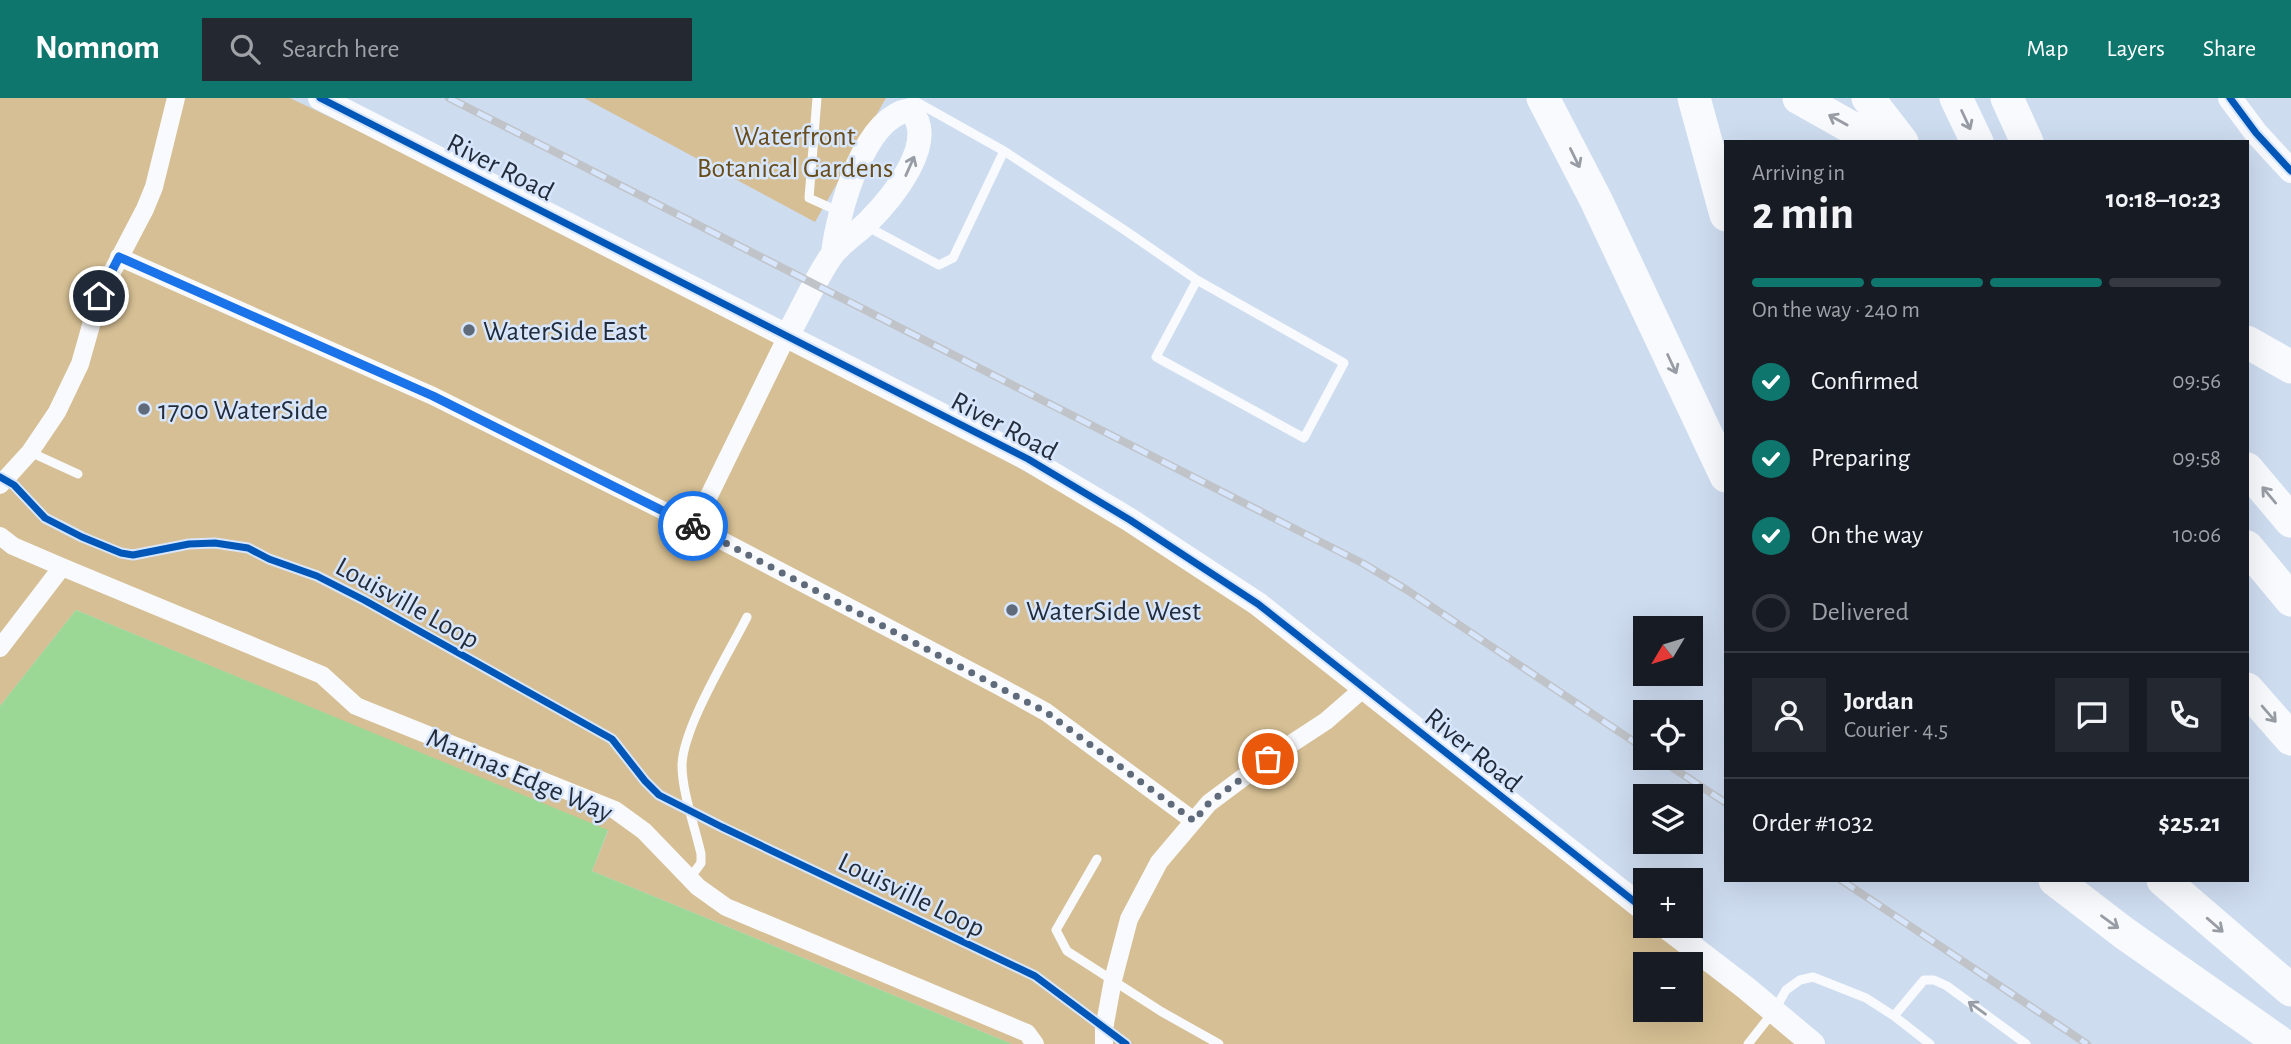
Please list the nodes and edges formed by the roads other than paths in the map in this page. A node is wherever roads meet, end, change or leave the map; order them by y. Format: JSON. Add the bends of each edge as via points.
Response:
{"nodes":[{"id":1,"x":176,"y":98,"type":"edge"},
{"id":2,"x":320,"y":98,"type":"edge"},
{"id":3,"x":817,"y":98,"type":"edge"},
{"id":4,"x":1542,"y":98,"type":"edge"},
{"id":5,"x":1680,"y":98,"type":"edge"},
{"id":6,"x":1694,"y":98,"type":"edge"},
{"id":7,"x":1799,"y":98,"type":"edge"},
{"id":8,"x":1868,"y":98,"type":"edge"},
{"id":9,"x":1956,"y":98,"type":"edge"},
{"id":10,"x":2007,"y":98,"type":"edge"},
{"id":11,"x":2230,"y":98,"type":"edge"},
{"id":12,"x":914,"y":103,"type":"edge"},
{"id":13,"x":1726,"y":140,"type":"edge"},
{"id":14,"x":1873,"y":140,"type":"edge"},
{"id":15,"x":1900,"y":140,"type":"edge"},
{"id":16,"x":1975,"y":140,"type":"edge"},
{"id":17,"x":2026,"y":140,"type":"edge"},
{"id":18,"x":1004,"y":151,"type":"junction"},
{"id":19,"x":2291,"y":171,"type":"edge"},
{"id":20,"x":1724,"y":208,"type":"edge"},
{"id":21,"x":840,"y":212,"type":"junction"},
{"id":22,"x":865,"y":225,"type":"junction"},
{"id":23,"x":833,"y":253,"type":"junction"},
{"id":24,"x":119,"y":257,"type":"junction"},
{"id":25,"x":1197,"y":280,"type":"junction"},
{"id":26,"x":787,"y":336,"type":"junction"},
{"id":27,"x":2254,"y":346,"type":"edge"},
{"id":28,"x":2291,"y":367,"type":"edge"},
{"id":29,"x":30,"y":452,"type":"junction"},
{"id":30,"x":2249,"y":471,"type":"edge"},
{"id":31,"x":1724,"y":472,"type":"edge"},
{"id":32,"x":78,"y":474,"type":"dead end"},
{"id":33,"x":0,"y":485,"type":"edge"},
{"id":34,"x":2291,"y":521,"type":"edge"},
{"id":35,"x":695,"y":527,"type":"junction"},
{"id":36,"x":0,"y":536,"type":"edge"},
{"id":37,"x":2249,"y":549,"type":"edge"},
{"id":38,"x":62,"y":567,"type":"junction"},
{"id":39,"x":2249,"y":579,"type":"edge"},
{"id":40,"x":2291,"y":600,"type":"edge"},
{"id":41,"x":747,"y":617,"type":"dead end"},
{"id":42,"x":2291,"y":623,"type":"edge"},
{"id":43,"x":0,"y":648,"type":"edge"},
{"id":44,"x":1364,"y":688,"type":"junction"},
{"id":45,"x":2249,"y":691,"type":"edge"},
{"id":46,"x":2291,"y":739,"type":"edge"},
{"id":47,"x":1194,"y":821,"type":"junction"},
{"id":48,"x":1097,"y":859,"type":"dead end"},
{"id":49,"x":690,"y":878,"type":"junction"},
{"id":50,"x":2059,"y":882,"type":"edge"},
{"id":51,"x":2165,"y":882,"type":"edge"},
{"id":52,"x":1633,"y":901,"type":"edge"},
{"id":53,"x":1680,"y":938,"type":"edge"},
{"id":54,"x":1113,"y":980,"type":"junction"},
{"id":55,"x":2291,"y":990,"type":"edge"},
{"id":56,"x":1774,"y":1011,"type":"junction"},
{"id":57,"x":1894,"y":1016,"type":"junction"},
{"id":58,"x":1035,"y":1044,"type":"edge"},
{"id":59,"x":1104,"y":1044,"type":"edge"},
{"id":60,"x":1219,"y":1044,"type":"edge"},
{"id":61,"x":1748,"y":1044,"type":"edge"},
{"id":62,"x":1813,"y":1044,"type":"edge"},
{"id":63,"x":1930,"y":1044,"type":"edge"},
{"id":64,"x":2026,"y":1044,"type":"edge"},
{"id":65,"x":2282,"y":1044,"type":"edge"}],
"edges":[{"from":1,"to":24,"type":"street","via":[[154,187]]},
{"from":2,"to":26,"type":"street","name":"River Road"},
{"from":3,"to":21,"type":"lane","via":[[809,198]]},
{"from":4,"to":31,"type":"highway","one_way":true,"via":[[1596,200]]},
{"from":5,"to":13,"type":"highway"},
{"from":6,"to":20,"type":"highway"},
{"from":14,"to":7,"type":"highway","one_way":true},
{"from":8,"to":15,"type":"highway"},
{"from":9,"to":16,"type":"highway","one_way":true},
{"from":10,"to":17,"type":"highway"},
{"from":11,"to":19,"type":"street"},
{"from":12,"to":18,"type":"lane"},
{"from":12,"to":21,"type":"street","via":[[881,127]]},
{"from":22,"to":12,"type":"street","one_way":true,"via":[[901,184],[918,148]]},
{"from":18,"to":22,"type":"lane","via":[[953,258],[939,265]]},
{"from":18,"to":25,"type":"lane"},
{"from":21,"to":22,"type":"lane"},
{"from":21,"to":23,"type":"street"},
{"from":22,"to":23,"type":"street"},
{"from":23,"to":26,"type":"street"},
{"from":24,"to":29,"type":"street","via":[[99,296],[80,364],[57,412]]},
{"from":24,"to":35,"type":"street","via":[[433,396]]},
{"from":25,"to":25,"type":"lane","via":[[1344,363],[1304,438],[1156,357]]},
{"from":26,"to":35,"type":"street"},
{"from":26,"to":44,"type":"street","name":"River Road","via":[[1028,459],[1130,520],[1258,604]]},
{"from":27,"to":28,"type":"highway"},
{"from":29,"to":32,"type":"lane"},
{"from":29,"to":33,"type":"street"},
{"from":34,"to":30,"type":"highway","one_way":true},
{"from":35,"to":47,"type":"street","via":[[1046,712]]},
{"from":36,"to":38,"type":"street","name":"Marinas Edge Way"},
{"from":37,"to":40,"type":"highway"},
{"from":38,"to":43,"type":"street"},
{"from":38,"to":49,"type":"street","name":"Marinas Edge Way","via":[[322,674],[356,706],[615,810],[644,831]]},
{"from":39,"to":42,"type":"highway"},
{"from":41,"to":49,"type":"lane","via":[[695,719],[682,762],[701,854],[701,863]]},
{"from":44,"to":47,"type":"street","via":[[1326,721],[1209,803]]},
{"from":44,"to":52,"type":"street","name":"River Road"},
{"from":45,"to":46,"type":"highway","one_way":true},
{"from":47,"to":54,"type":"street","via":[[1159,862],[1129,919]]},
{"from":48,"to":54,"type":"lane","via":[[1056,930],[1067,951]]},
{"from":49,"to":58,"type":"street","name":"Marinas Edge Way","via":[[726,907],[1027,1032]]},
{"from":50,"to":65,"type":"highway","one_way":true},
{"from":51,"to":55,"type":"highway","one_way":true},
{"from":53,"to":56,"type":"street"},
{"from":54,"to":59,"type":"street"},
{"from":54,"to":60,"type":"lane"},
{"from":56,"to":57,"type":"lane","via":[[1786,990],[1813,977],[1866,998]]},
{"from":56,"to":61,"type":"lane"},
{"from":56,"to":62,"type":"street"},
{"from":57,"to":63,"type":"lane"},
{"from":64,"to":57,"type":"lane","one_way":true,"via":[[1934,980],[1924,979]]}]}
